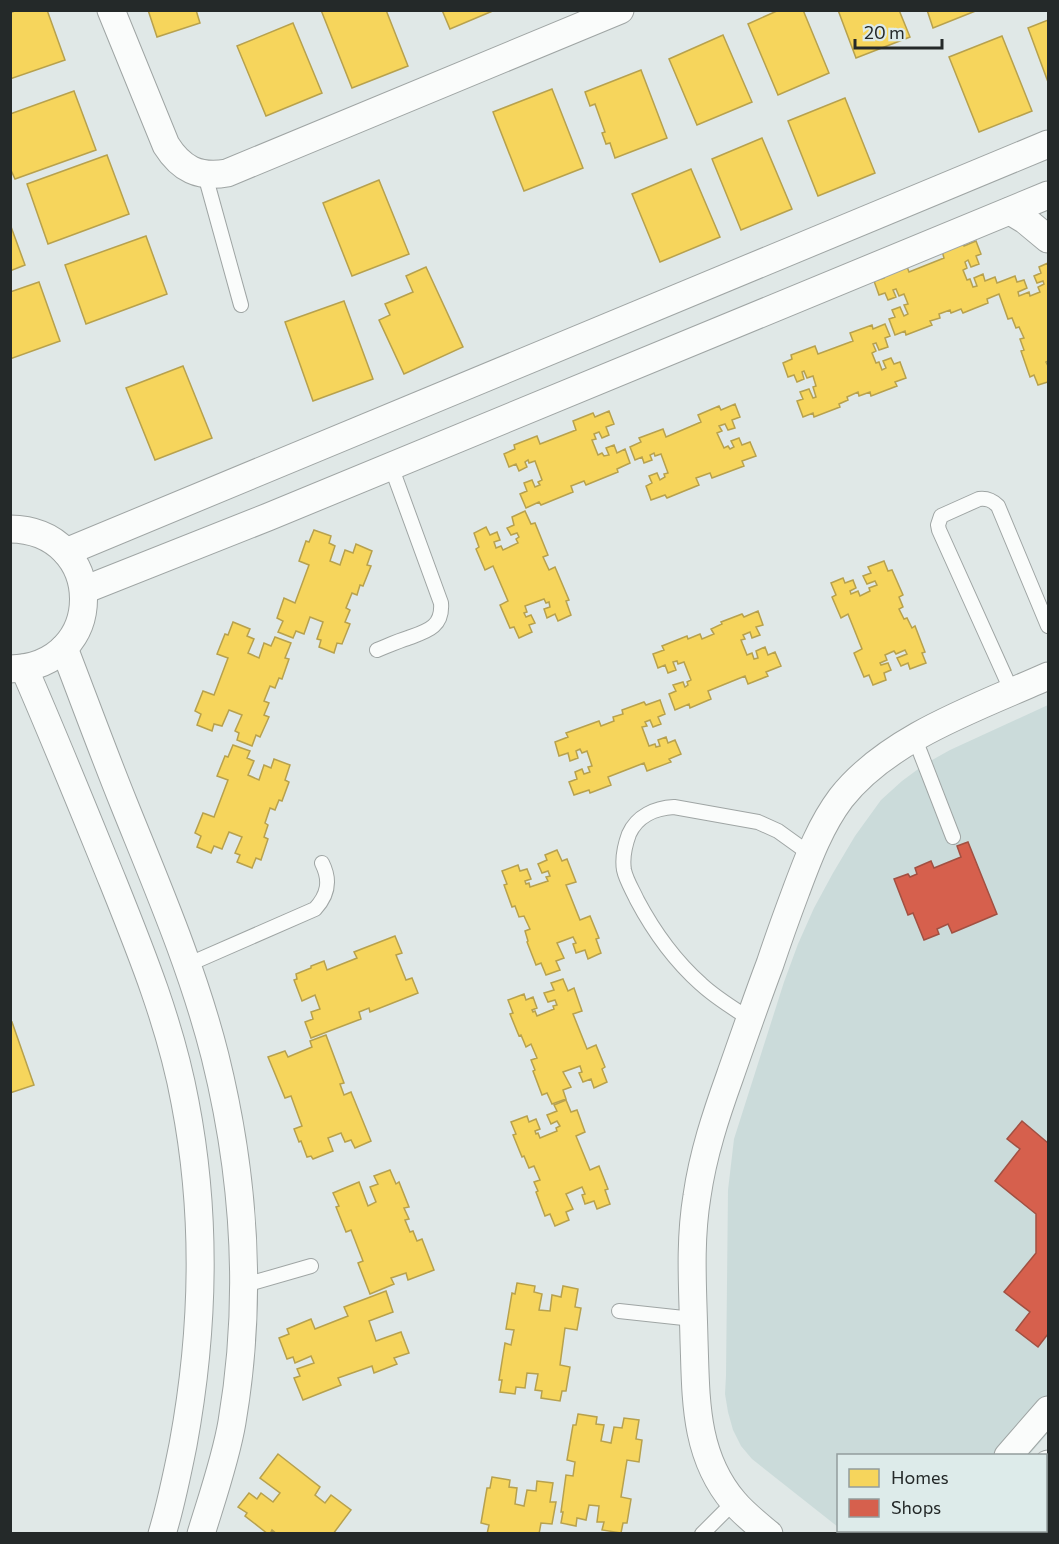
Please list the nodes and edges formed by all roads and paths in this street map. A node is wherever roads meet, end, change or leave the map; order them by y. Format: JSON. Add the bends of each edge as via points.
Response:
{"nodes":[{"id":1,"x":111,"y":10,"type":"edge"},
{"id":2,"x":620,"y":10,"type":"edge"},
{"id":3,"x":1048,"y":144,"type":"edge"},
{"id":4,"x":205,"y":175,"type":"junction"},
{"id":5,"x":1048,"y":195,"type":"edge"},
{"id":6,"x":1010,"y":211,"type":"junction"},
{"id":7,"x":1048,"y":239,"type":"edge"},
{"id":8,"x":242,"y":305,"type":"dead end"},
{"id":9,"x":391,"y":466,"type":"junction"},
{"id":10,"x":10,"y":529,"type":"edge"},
{"id":11,"x":66,"y":552,"type":"junction"},
{"id":12,"x":84,"y":590,"type":"junction"},
{"id":13,"x":1048,"y":626,"type":"edge"},
{"id":14,"x":64,"y":648,"type":"junction"},
{"id":15,"x":377,"y":650,"type":"dead end"},
{"id":16,"x":17,"y":669,"type":"edge"},
{"id":17,"x":1048,"y":676,"type":"edge"},
{"id":18,"x":1012,"y":692,"type":"junction"},
{"id":19,"x":915,"y":739,"type":"junction"},
{"id":20,"x":953,"y":837,"type":"dead end"},
{"id":21,"x":810,"y":854,"type":"junction"},
{"id":22,"x":322,"y":863,"type":"dead end"},
{"id":23,"x":187,"y":965,"type":"junction"},
{"id":24,"x":750,"y":1018,"type":"junction"},
{"id":25,"x":311,"y":1266,"type":"dead end"},
{"id":26,"x":245,"y":1285,"type":"junction"},
{"id":27,"x":618,"y":1311,"type":"dead end"},
{"id":28,"x":693,"y":1318,"type":"junction"},
{"id":29,"x":1048,"y":1410,"type":"edge"},
{"id":30,"x":1009,"y":1454,"type":"edge"},
{"id":31,"x":734,"y":1502,"type":"junction"},
{"id":32,"x":162,"y":1533,"type":"edge"},
{"id":33,"x":201,"y":1533,"type":"edge"},
{"id":34,"x":702,"y":1533,"type":"edge"},
{"id":35,"x":769,"y":1533,"type":"edge"}],
"edges":[{"from":1,"to":4,"type":"street","via":[[166,145],[182,165]]},
{"from":2,"to":4,"type":"street","via":[[227,173]]},
{"from":3,"to":11,"type":"street"},
{"from":4,"to":8,"type":"lane"},
{"from":5,"to":6,"type":"street"},
{"from":6,"to":7,"type":"street"},
{"from":6,"to":9,"type":"street"},
{"from":9,"to":12,"type":"street"},
{"from":9,"to":15,"type":"lane","via":[[442,610],[432,628]]},
{"from":10,"to":11,"type":"street","via":[[40,533]]},
{"from":11,"to":12,"type":"street"},
{"from":12,"to":14,"type":"street","via":[[83,611]]},
{"from":13,"to":18,"type":"lane","via":[[998,506],[986,498],[979,499],[941,516],[939,530]]},
{"from":14,"to":16,"type":"street","via":[[46,662]]},
{"from":14,"to":23,"type":"street"},
{"from":16,"to":32,"type":"street","via":[[66,766],[135,938],[160,1007],[185,1100],[199,1196],[201,1292],[189,1413]]},
{"from":17,"to":18,"type":"street"},
{"from":18,"to":19,"type":"street"},
{"from":19,"to":20,"type":"lane"},
{"from":19,"to":21,"type":"street","via":[[887,755],[848,790],[823,825]]},
{"from":21,"to":24,"type":"street"},
{"from":21,"to":24,"type":"lane","via":[[768,825],[674,807],[653,811],[630,831],[624,850],[624,870],[662,941],[701,985]]},
{"from":22,"to":23,"type":"lane","via":[[328,887],[315,909]]},
{"from":23,"to":26,"type":"street","via":[[214,1054],[233,1146],[240,1192]]},
{"from":24,"to":28,"type":"street","via":[[704,1159],[692,1233]]},
{"from":25,"to":26,"type":"lane"},
{"from":26,"to":33,"type":"street","via":[[242,1355],[232,1425]]},
{"from":27,"to":28,"type":"lane"},
{"from":28,"to":31,"type":"street","via":[[699,1426],[708,1457]]},
{"from":29,"to":30,"type":"street"},
{"from":31,"to":34,"type":"lane"},
{"from":31,"to":35,"type":"street"}]}
